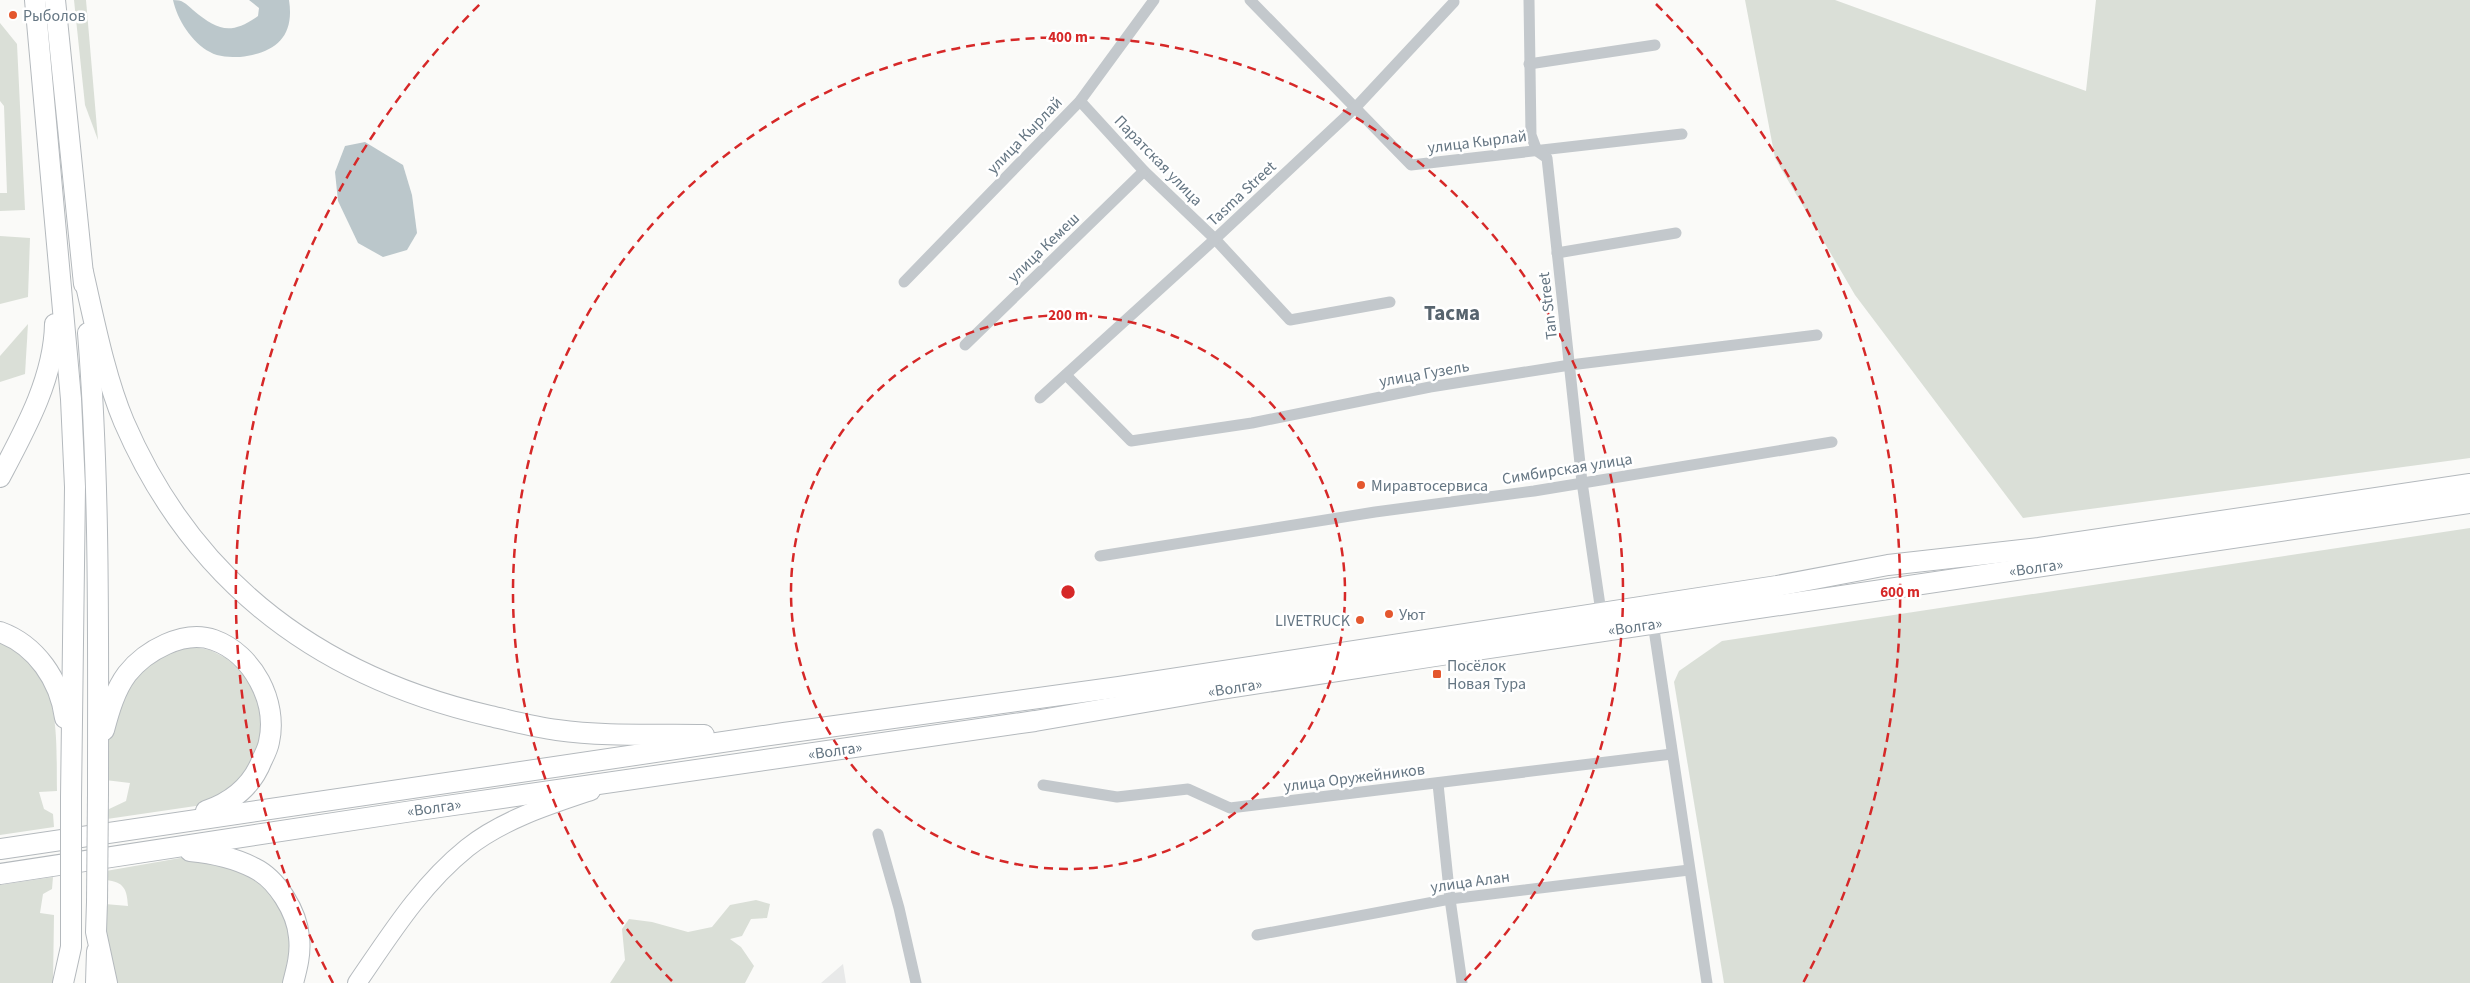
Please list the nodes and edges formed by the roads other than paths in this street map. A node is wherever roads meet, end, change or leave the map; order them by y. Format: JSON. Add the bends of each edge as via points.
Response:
{"nodes":[{"id":1,"x":35,"y":0,"type":"edge"},
{"id":2,"x":56,"y":0,"type":"edge"},
{"id":3,"x":1154,"y":0,"type":"edge"},
{"id":4,"x":1250,"y":0,"type":"edge"},
{"id":5,"x":1529,"y":0,"type":"edge"},
{"id":6,"x":1454,"y":2,"type":"dead end"},
{"id":7,"x":1655,"y":44,"type":"dead end"},
{"id":8,"x":1529,"y":64,"type":"junction"},
{"id":9,"x":1080,"y":101,"type":"junction"},
{"id":10,"x":1356,"y":108,"type":"junction"},
{"id":11,"x":1682,"y":134,"type":"dead end"},
{"id":12,"x":1537,"y":151,"type":"junction"},
{"id":13,"x":1144,"y":172,"type":"junction"},
{"id":14,"x":1676,"y":232,"type":"dead end"},
{"id":15,"x":1216,"y":239,"type":"junction"},
{"id":16,"x":57,"y":250,"type":"junction"},
{"id":17,"x":1557,"y":253,"type":"junction"},
{"id":18,"x":83,"y":272,"type":"junction"},
{"id":19,"x":904,"y":282,"type":"dead end"},
{"id":20,"x":1390,"y":302,"type":"dead end"},
{"id":21,"x":1817,"y":335,"type":"dead end"},
{"id":22,"x":965,"y":345,"type":"dead end"},
{"id":23,"x":1570,"y":365,"type":"junction"},
{"id":24,"x":1066,"y":374,"type":"junction"},
{"id":25,"x":1040,"y":398,"type":"dead end"},
{"id":26,"x":1832,"y":442,"type":"dead end"},
{"id":27,"x":0,"y":477,"type":"edge"},
{"id":28,"x":1582,"y":482,"type":"junction"},
{"id":29,"x":2470,"y":484,"type":"edge"},
{"id":30,"x":2470,"y":502,"type":"edge"},
{"id":31,"x":1100,"y":556,"type":"dead end"},
{"id":32,"x":2041,"y":557,"type":"junction"},
{"id":33,"x":1601,"y":612,"type":"junction"},
{"id":34,"x":1652,"y":623,"type":"junction"},
{"id":35,"x":0,"y":632,"type":"edge"},
{"id":36,"x":784,"y":733,"type":"junction"},
{"id":37,"x":98,"y":749,"type":"junction"},
{"id":38,"x":1672,"y":754,"type":"junction"},
{"id":39,"x":71,"y":768,"type":"junction"},
{"id":40,"x":632,"y":778,"type":"junction"},
{"id":41,"x":1438,"y":784,"type":"junction"},
{"id":42,"x":1043,"y":786,"type":"dead end"},
{"id":43,"x":177,"y":822,"type":"junction"},
{"id":44,"x":878,"y":834,"type":"dead end"},
{"id":45,"x":166,"y":849,"type":"junction"},
{"id":46,"x":0,"y":850,"type":"edge"},
{"id":47,"x":1689,"y":870,"type":"junction"},
{"id":48,"x":0,"y":874,"type":"edge"},
{"id":49,"x":1450,"y":899,"type":"junction"},
{"id":50,"x":96,"y":932,"type":"junction"},
{"id":51,"x":1256,"y":935,"type":"dead end"},
{"id":52,"x":70,"y":947,"type":"junction"},
{"id":53,"x":63,"y":983,"type":"edge"},
{"id":54,"x":70,"y":983,"type":"edge"},
{"id":55,"x":95,"y":983,"type":"edge"},
{"id":56,"x":107,"y":983,"type":"edge"},
{"id":57,"x":293,"y":983,"type":"edge"},
{"id":58,"x":357,"y":983,"type":"edge"},
{"id":59,"x":916,"y":983,"type":"edge"},
{"id":60,"x":1462,"y":983,"type":"edge"},
{"id":61,"x":1707,"y":983,"type":"edge"}],
"edges":[{"from":1,"to":16,"type":"highway"},
{"from":2,"to":18,"type":"highway"},
{"from":3,"to":9,"type":"street","name":"улица Кырлай"},
{"from":4,"to":10,"type":"street","name":"улица Кырлай"},
{"from":5,"to":8,"type":"street","name":"Tan Street"},
{"from":6,"to":10,"type":"street","name":"Tasma Street"},
{"from":7,"to":8,"type":"street"},
{"from":8,"to":12,"type":"street","name":"Tan Street","via":[[1531,135]]},
{"from":9,"to":13,"type":"street","name":"Паратская улица"},
{"from":9,"to":19,"type":"street","name":"улица Кырлай"},
{"from":10,"to":12,"type":"street","name":"улица Кырлай","via":[[1411,165]]},
{"from":10,"to":15,"type":"street","name":"Tasma Street"},
{"from":11,"to":12,"type":"street"},
{"from":12,"to":17,"type":"street","name":"Tan Street","via":[[1547,158]]},
{"from":13,"to":15,"type":"street","name":"Паратская улица"},
{"from":13,"to":22,"type":"street","name":"улица Кемеш"},
{"from":14,"to":17,"type":"street"},
{"from":15,"to":20,"type":"street","name":"Паратская улица","via":[[1290,320]]},
{"from":15,"to":24,"type":"street","name":"Tasma Street"},
{"from":16,"to":27,"type":"highway","via":[[55,342],[44,382]]},
{"from":16,"to":39,"type":"highway","via":[[71,399],[75,488]]},
{"from":17,"to":23,"type":"street","name":"Tan Street"},
{"from":18,"to":36,"type":"highway","via":[[100,346],[123,420],[164,500],[224,574],[288,630],[362,674],[441,704],[557,730],[614,734]]},
{"from":18,"to":37,"type":"highway","via":[[94,406]]},
{"from":21,"to":23,"type":"street","name":"улица Гузель"},
{"from":23,"to":24,"type":"street","name":"улица Гузель","via":[[1430,387],[1252,423],[1131,441]]},
{"from":23,"to":28,"type":"street","name":"Tan Street"},
{"from":24,"to":25,"type":"street","name":"Tasma Street"},
{"from":26,"to":28,"type":"street","name":"Симбирская улица"},
{"from":28,"to":31,"type":"street","name":"Симбирская улица"},
{"from":28,"to":33,"type":"street","name":"Tan Street"},
{"from":29,"to":32,"type":"highway","name":"«Волга»"},
{"from":30,"to":32,"type":"highway","name":"«Волга»"},
{"from":32,"to":33,"type":"highway","name":"«Волга»","via":[[1888,566]]},
{"from":32,"to":34,"type":"highway","name":"«Волга»","via":[[1985,574]]},
{"from":33,"to":36,"type":"highway","name":"«Волга»","via":[[1119,687]]},
{"from":34,"to":38,"type":"street"},
{"from":34,"to":40,"type":"highway","name":"«Волга»","via":[[1035,721]]},
{"from":35,"to":39,"type":"highway","via":[[26,646],[40,659],[55,682],[63,707]]},
{"from":36,"to":43,"type":"highway","name":"«Волга»"},
{"from":37,"to":43,"type":"highway","via":[[116,694],[141,660],[167,644],[193,639],[213,640],[234,651],[266,691],[271,716],[269,742],[260,765],[237,796]]},
{"from":37,"to":50,"type":"highway","bridge":true},
{"from":38,"to":41,"type":"street","name":"улица Оружейников"},
{"from":38,"to":47,"type":"street"},
{"from":39,"to":52,"type":"highway","bridge":true},
{"from":40,"to":45,"type":"highway","name":"«Волга»"},
{"from":40,"to":58,"type":"main road","via":[[531,813],[468,847],[411,905]]},
{"from":41,"to":42,"type":"street","name":"улица Оружейников","via":[[1230,808],[1188,789],[1117,797]]},
{"from":41,"to":49,"type":"street"},
{"from":43,"to":46,"type":"highway","name":"«Волга»"},
{"from":44,"to":59,"type":"street"},
{"from":45,"to":48,"type":"highway","name":"«Волга»"},
{"from":45,"to":57,"type":"highway","via":[[206,853],[235,861],[254,868],[272,881],[290,908],[299,936],[298,966]]},
{"from":47,"to":49,"type":"street","name":"улица Алан"},
{"from":47,"to":61,"type":"street"},
{"from":49,"to":51,"type":"street","name":"улица Алан"},
{"from":49,"to":60,"type":"street"},
{"from":50,"to":55,"type":"main road"},
{"from":50,"to":56,"type":"highway"},
{"from":52,"to":53,"type":"highway"},
{"from":52,"to":54,"type":"main road"}]}
